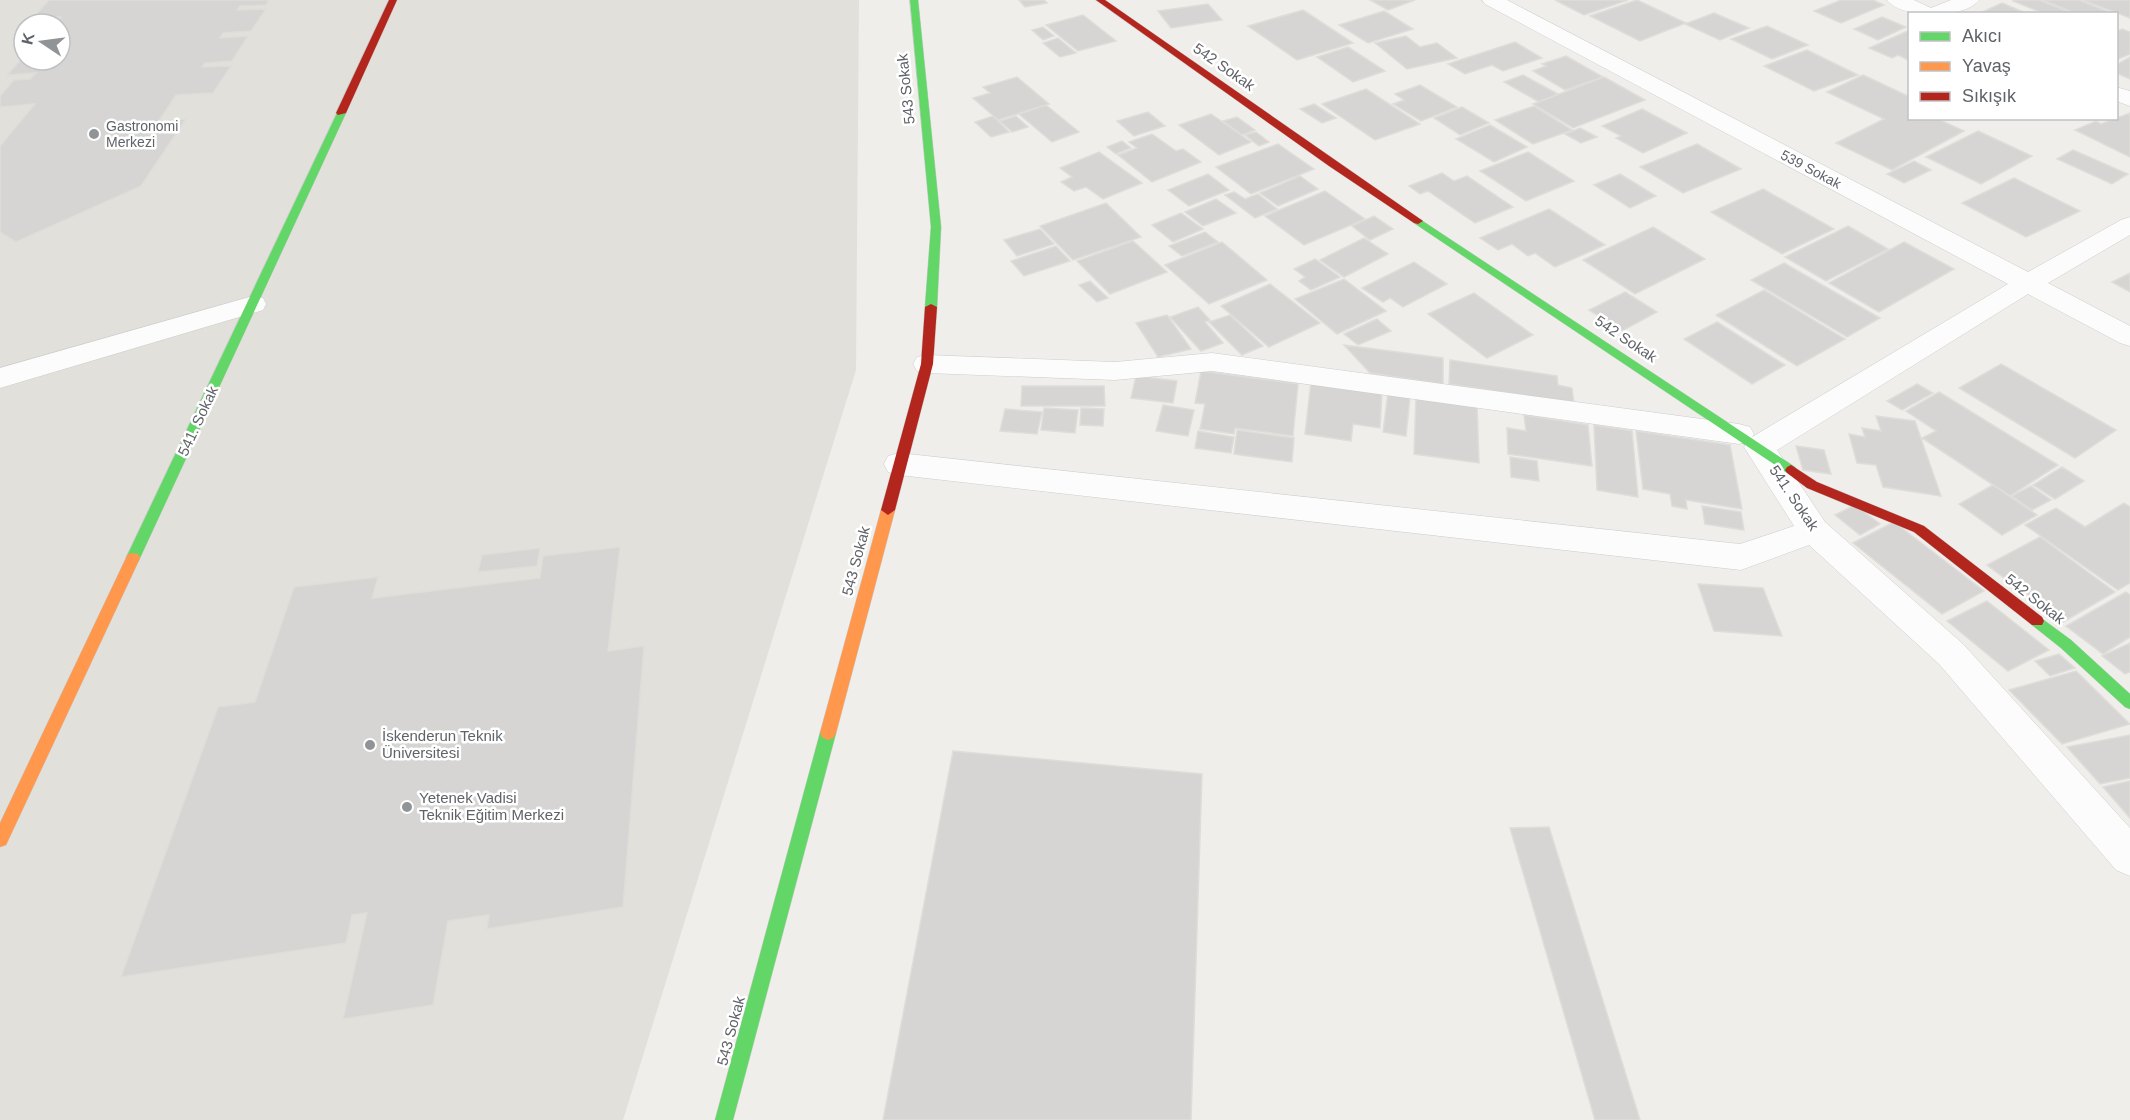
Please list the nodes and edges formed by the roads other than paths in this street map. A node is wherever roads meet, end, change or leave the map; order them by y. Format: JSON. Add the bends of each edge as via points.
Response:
{"nodes":[{"id":1,"x":393,"y":0,"type":"edge"},
{"id":2,"x":914,"y":0,"type":"edge"},
{"id":3,"x":1100,"y":0,"type":"edge"},
{"id":4,"x":1492,"y":0,"type":"edge"},
{"id":5,"x":1898,"y":0,"type":"edge"},
{"id":6,"x":1969,"y":0,"type":"edge"},
{"id":7,"x":1926,"y":12,"type":"edge"},
{"id":8,"x":1936,"y":12,"type":"edge"},
{"id":9,"x":2130,"y":225,"type":"edge"},
{"id":10,"x":2028,"y":283,"type":"junction"},
{"id":11,"x":254,"y":304,"type":"junction"},
{"id":12,"x":2130,"y":337,"type":"edge"},
{"id":13,"x":927,"y":364,"type":"junction"},
{"id":14,"x":0,"y":378,"type":"edge"},
{"id":15,"x":1749,"y":441,"type":"junction"},
{"id":16,"x":899,"y":464,"type":"junction"},
{"id":17,"x":1814,"y":531,"type":"junction"},
{"id":18,"x":2130,"y":703,"type":"edge"},
{"id":19,"x":0,"y":840,"type":"edge"},
{"id":20,"x":2130,"y":857,"type":"edge"},
{"id":21,"x":724,"y":1120,"type":"edge"}],
"edges":[{"from":1,"to":11,"type":"street","name":"541. Sokak"},
{"from":2,"to":13,"type":"street","name":"543 Sokak","via":[[936,227]]},
{"from":3,"to":15,"type":"street","name":"542 Sokak","via":[[1342,170]]},
{"from":4,"to":10,"type":"street","name":"539 Sokak"},
{"from":5,"to":7,"type":"street"},
{"from":6,"to":8,"type":"street"},
{"from":9,"to":10,"type":"street"},
{"from":10,"to":12,"type":"street","name":"539 Sokak"},
{"from":10,"to":15,"type":"street"},
{"from":11,"to":14,"type":"street"},
{"from":11,"to":19,"type":"street","name":"541. Sokak"},
{"from":13,"to":15,"type":"street","via":[[1115,371],[1212,362]]},
{"from":13,"to":16,"type":"street","name":"543 Sokak"},
{"from":15,"to":17,"type":"street","name":"541. Sokak"},
{"from":15,"to":18,"type":"street","name":"542 Sokak","via":[[1812,485],[1919,529],[2066,644]]},
{"from":16,"to":17,"type":"street","via":[[1742,557]]},
{"from":16,"to":21,"type":"street","name":"543 Sokak"},
{"from":17,"to":20,"type":"street","name":"541. Sokak","via":[[1951,654]]}]}
